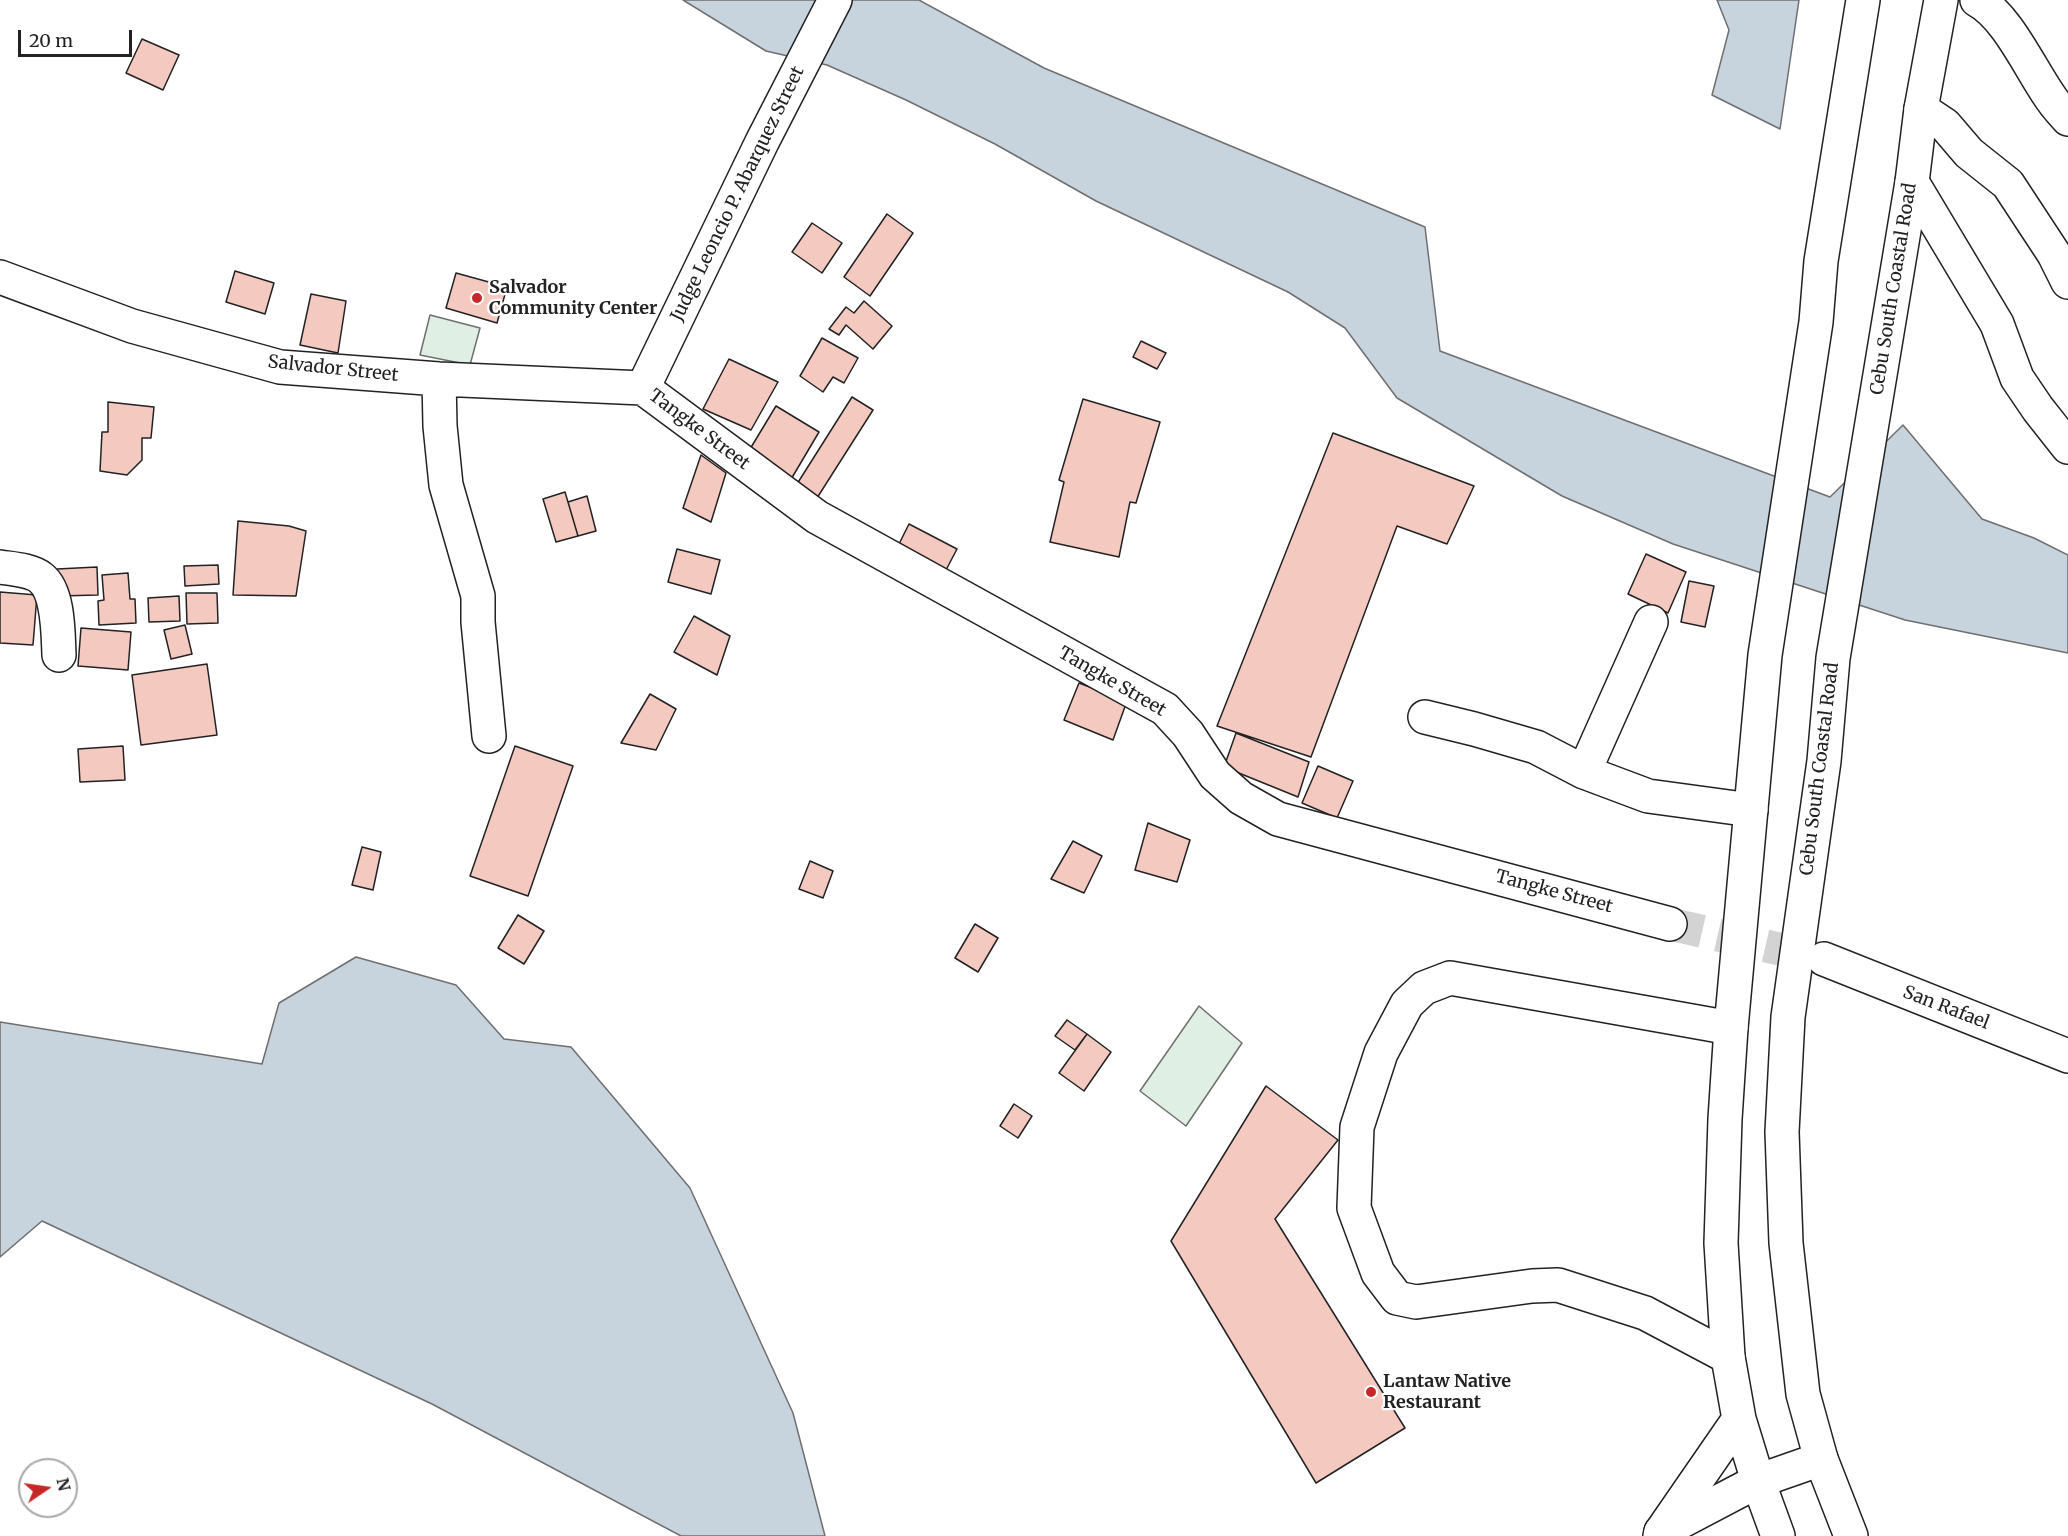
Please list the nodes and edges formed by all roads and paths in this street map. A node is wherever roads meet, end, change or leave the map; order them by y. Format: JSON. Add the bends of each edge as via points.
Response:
{"nodes":[{"id":1,"x":835,"y":0,"type":"edge"},
{"id":2,"x":1863,"y":0,"type":"edge"},
{"id":3,"x":1941,"y":0,"type":"edge"},
{"id":4,"x":1977,"y":0,"type":"edge"},
{"id":5,"x":1921,"y":109,"type":"junction"},
{"id":6,"x":2068,"y":119,"type":"edge"},
{"id":7,"x":1912,"y":182,"type":"junction"},
{"id":8,"x":0,"y":277,"type":"edge"},
{"id":9,"x":2068,"y":282,"type":"edge"},
{"id":10,"x":439,"y":379,"type":"junction"},
{"id":11,"x":643,"y":388,"type":"junction"},
{"id":12,"x":2068,"y":447,"type":"edge"},
{"id":13,"x":0,"y":567,"type":"edge"},
{"id":14,"x":1651,"y":622,"type":"dead end"},
{"id":15,"x":59,"y":655,"type":"dead end"},
{"id":16,"x":1425,"y":717,"type":"dead end"},
{"id":17,"x":489,"y":736,"type":"dead end"},
{"id":18,"x":1584,"y":772,"type":"junction"},
{"id":19,"x":1751,"y":810,"type":"junction"},
{"id":20,"x":1670,"y":924,"type":"tunnel mouth"},
{"id":21,"x":1824,"y":959,"type":"tunnel mouth"},
{"id":22,"x":1731,"y":1028,"type":"junction"},
{"id":23,"x":2068,"y":1056,"type":"edge"},
{"id":24,"x":1728,"y":1357,"type":"junction"},
{"id":25,"x":1739,"y":1419,"type":"junction"},
{"id":26,"x":1821,"y":1459,"type":"junction"},
{"id":27,"x":1758,"y":1481,"type":"junction"},
{"id":28,"x":1660,"y":1534,"type":"edge"},
{"id":29,"x":1778,"y":1536,"type":"edge"},
{"id":30,"x":1851,"y":1536,"type":"edge"}],
"edges":[{"from":1,"to":11,"type":"main road","name":"Judge Leoncio P. Abarquez Street"},
{"from":2,"to":19,"type":"main road","via":[[1765,655]]},
{"from":3,"to":5,"type":"main road","name":"Cebu South Coastal Road"},
{"from":4,"to":6,"type":"main road","via":[[2005,26]]},
{"from":5,"to":7,"type":"main road","name":"Cebu South Coastal Road"},
{"from":5,"to":9,"type":"main road","via":[[1945,125],[1969,153],[2008,184]]},
{"from":7,"to":12,"type":"main road","via":[[1997,324],[2018,378]]},
{"from":7,"to":26,"type":"main road","name":"Cebu South Coastal Road","via":[[1833,658],[1824,761],[1788,1017],[1782,1132],[1786,1243],[1803,1394]]},
{"from":8,"to":10,"type":"main road","name":"Salvador Street","via":[[132,326],[280,367]]},
{"from":10,"to":11,"type":"main road","name":"Salvador Street"},
{"from":10,"to":17,"type":"main road","via":[[446,485],[478,596]]},
{"from":11,"to":20,"type":"main road","name":"Tangke Street","via":[[817,517],[1165,709],[1188,734],[1215,775],[1241,798],[1278,819]]},
{"from":13,"to":15,"type":"main road","via":[[41,577],[51,590]]},
{"from":14,"to":18,"type":"main road"},
{"from":16,"to":18,"type":"main road","via":[[1536,747]]},
{"from":18,"to":19,"type":"main road","via":[[1648,796]]},
{"from":19,"to":22,"type":"main road"},
{"from":21,"to":23,"type":"main road","name":"San Rafael"},
{"from":22,"to":24,"type":"main road","via":[[1721,1243]]},
{"from":22,"to":24,"type":"main road","via":[[1450,978],[1424,988],[1407,1004],[1381,1053],[1357,1127],[1354,1208],[1378,1273],[1397,1298],[1416,1302],[1558,1285],[1645,1313]]},
{"from":24,"to":25,"type":"main road"},
{"from":25,"to":27,"type":"main road"},
{"from":25,"to":28,"type":"main road"},
{"from":26,"to":27,"type":"main road"},
{"from":26,"to":30,"type":"main road","name":"Cebu South Coastal Road"},
{"from":27,"to":28,"type":"main road"},
{"from":27,"to":29,"type":"main road"}]}
